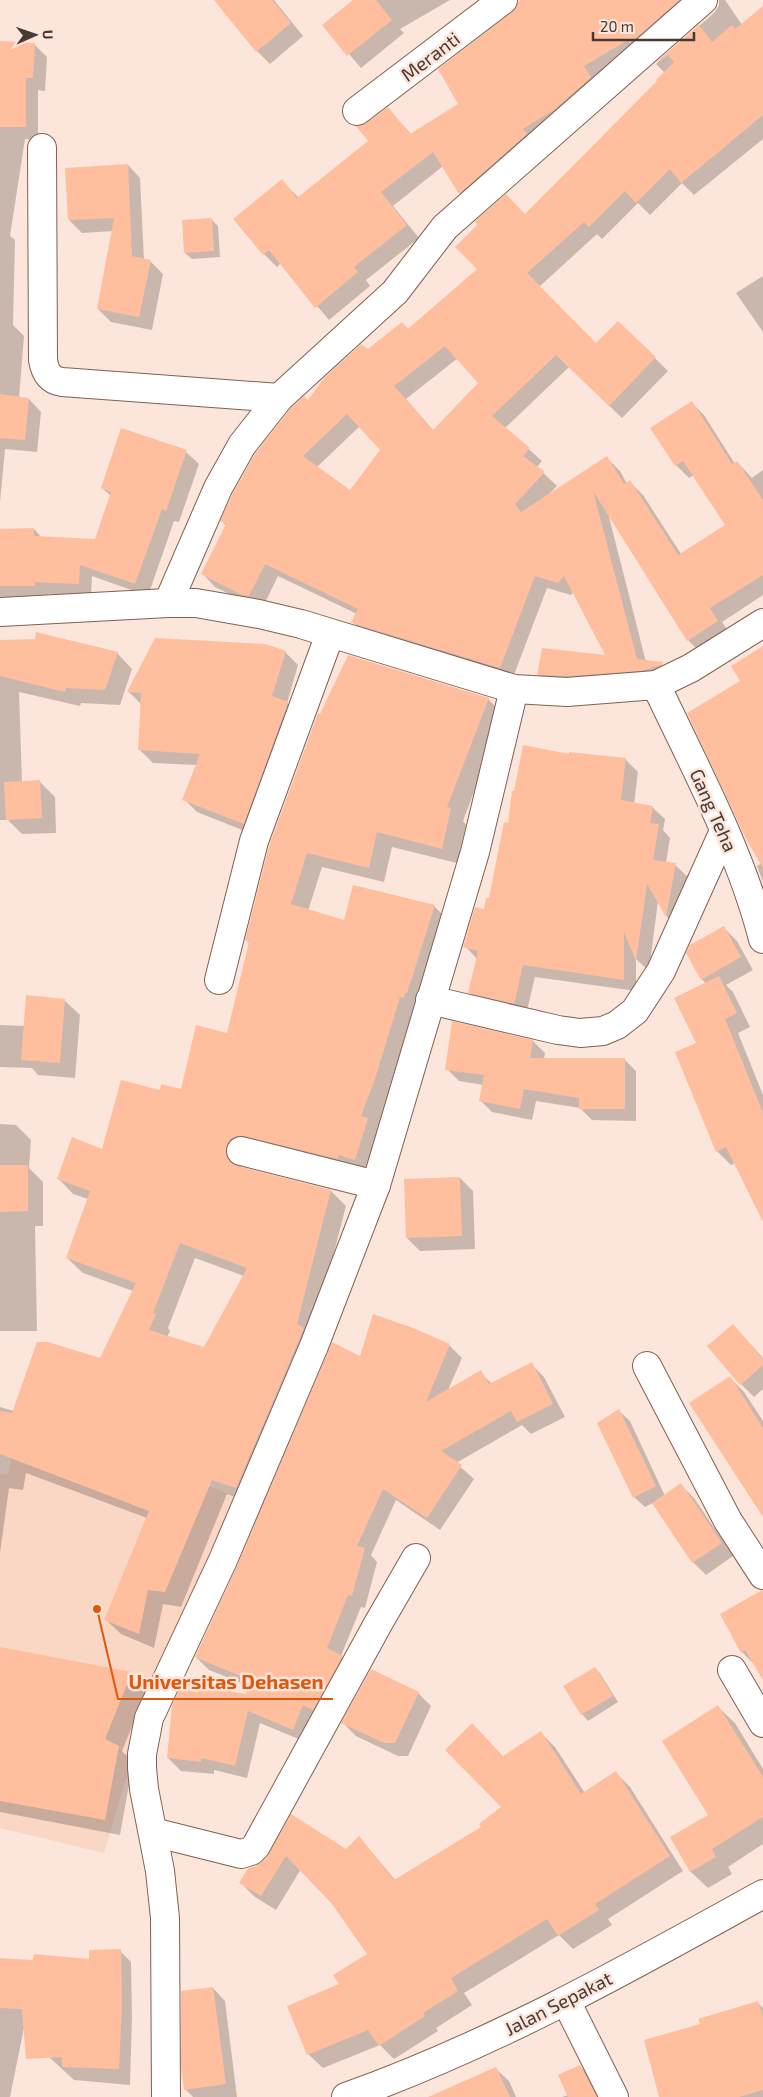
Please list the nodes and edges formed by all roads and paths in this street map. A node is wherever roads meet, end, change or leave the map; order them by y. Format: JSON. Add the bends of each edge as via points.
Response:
{"nodes":[{"id":1,"x":503,"y":0,"type":"edge"},
{"id":2,"x":703,"y":0,"type":"edge"},
{"id":3,"x":357,"y":111,"type":"dead end"},
{"id":4,"x":42,"y":148,"type":"dead end"},
{"id":5,"x":279,"y":398,"type":"junction"},
{"id":6,"x":168,"y":603,"type":"junction"},
{"id":7,"x":0,"y":612,"type":"edge"},
{"id":8,"x":763,"y":623,"type":"edge"},
{"id":9,"x":330,"y":634,"type":"junction"},
{"id":10,"x":656,"y":685,"type":"junction"},
{"id":11,"x":514,"y":689,"type":"junction"},
{"id":12,"x":724,"y":831,"type":"junction"},
{"id":13,"x":763,"y":940,"type":"edge"},
{"id":14,"x":218,"y":980,"type":"dead end"},
{"id":15,"x":430,"y":1000,"type":"junction"},
{"id":16,"x":242,"y":1151,"type":"dead end"},
{"id":17,"x":376,"y":1184,"type":"junction"},
{"id":18,"x":647,"y":1366,"type":"dead end"},
{"id":19,"x":416,"y":1558,"type":"dead end"},
{"id":20,"x":763,"y":1575,"type":"edge"},
{"id":21,"x":732,"y":1670,"type":"dead end"},
{"id":22,"x":763,"y":1723,"type":"edge"},
{"id":23,"x":152,"y":1832,"type":"junction"},
{"id":24,"x":763,"y":1894,"type":"edge"},
{"id":25,"x":566,"y":2001,"type":"junction"},
{"id":26,"x":166,"y":2097,"type":"edge"},
{"id":27,"x":346,"y":2097,"type":"edge"},
{"id":28,"x":614,"y":2097,"type":"edge"}],
"edges":[{"from":1,"to":3,"type":"street","name":"Meranti"},
{"from":2,"to":5,"type":"street","via":[[445,227],[394,292]]},
{"from":4,"to":5,"type":"street","via":[[43,360],[51,379]]},
{"from":5,"to":6,"type":"street","via":[[242,445],[218,488]]},
{"from":6,"to":7,"type":"street"},
{"from":6,"to":9,"type":"street","via":[[259,614]]},
{"from":8,"to":10,"type":"street","via":[[691,668]]},
{"from":9,"to":11,"type":"street"},
{"from":9,"to":14,"type":"street","via":[[254,841]]},
{"from":10,"to":11,"type":"street","via":[[567,692]]},
{"from":10,"to":12,"type":"street","name":"Gang Teha"},
{"from":11,"to":15,"type":"street","via":[[476,852]]},
{"from":12,"to":13,"type":"street","name":"Gang Teha","via":[[743,875]]},
{"from":12,"to":15,"type":"street","via":[[661,971],[635,1011],[617,1024],[603,1031],[580,1033]]},
{"from":15,"to":17,"type":"street"},
{"from":16,"to":17,"type":"street"},
{"from":17,"to":23,"type":"street","via":[[314,1346],[227,1551],[148,1718],[142,1768]]},
{"from":18,"to":20,"type":"street","via":[[728,1521]]},
{"from":19,"to":23,"type":"street","via":[[256,1846],[241,1854]]},
{"from":21,"to":22,"type":"street"},
{"from":23,"to":26,"type":"street","via":[[165,1918]]},
{"from":24,"to":25,"type":"street","name":"Jalan Sepakat"},
{"from":25,"to":27,"type":"street","name":"Jalan Sepakat","via":[[443,2059]]},
{"from":25,"to":28,"type":"street"}]}
